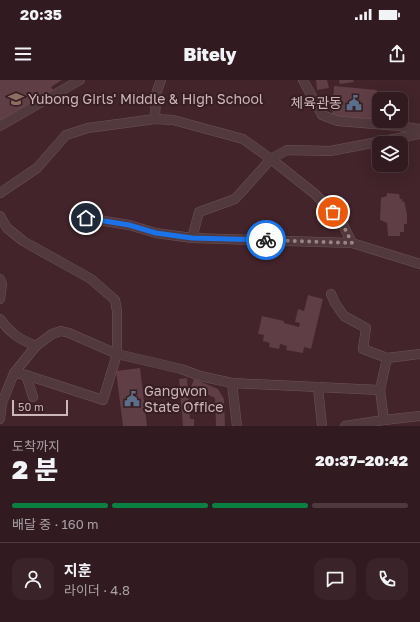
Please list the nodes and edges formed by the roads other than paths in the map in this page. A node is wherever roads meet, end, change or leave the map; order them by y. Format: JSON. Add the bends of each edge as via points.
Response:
{"nodes":[{"id":1,"x":80,"y":80,"type":"edge"},
{"id":2,"x":161,"y":80,"type":"edge"},
{"id":3,"x":303,"y":80,"type":"edge"},
{"id":4,"x":155,"y":119,"type":"junction"},
{"id":5,"x":0,"y":126,"type":"edge"},
{"id":6,"x":420,"y":128,"type":"edge"},
{"id":7,"x":420,"y":134,"type":"edge"},
{"id":8,"x":271,"y":159,"type":"junction"},
{"id":9,"x":0,"y":193,"type":"edge"},
{"id":10,"x":0,"y":216,"type":"edge"},
{"id":11,"x":86,"y":218,"type":"dead end"},
{"id":12,"x":192,"y":238,"type":"junction"},
{"id":13,"x":352,"y":243,"type":"junction"},
{"id":14,"x":420,"y":264,"type":"edge"},
{"id":15,"x":0,"y":279,"type":"edge"},
{"id":16,"x":331,"y":294,"type":"dead end"},
{"id":17,"x":0,"y":299,"type":"edge"},
{"id":18,"x":0,"y":319,"type":"edge"},
{"id":19,"x":36,"y":346,"type":"junction"},
{"id":20,"x":117,"y":354,"type":"junction"},
{"id":21,"x":420,"y":354,"type":"edge"},
{"id":22,"x":387,"y":358,"type":"junction"},
{"id":23,"x":26,"y":374,"type":"junction"},
{"id":24,"x":12,"y":376,"type":"junction"},
{"id":25,"x":232,"y":383,"type":"junction"},
{"id":26,"x":318,"y":387,"type":"junction"},
{"id":27,"x":380,"y":390,"type":"junction"},
{"id":28,"x":33,"y":397,"type":"dead end"},
{"id":29,"x":420,"y":416,"type":"edge"},
{"id":30,"x":0,"y":419,"type":"edge"},
{"id":31,"x":384,"y":420,"type":"junction"},
{"id":32,"x":237,"y":426,"type":"edge"},
{"id":33,"x":322,"y":426,"type":"edge"},
{"id":34,"x":345,"y":426,"type":"edge"}],
"edges":[{"from":1,"to":5,"type":"street"},
{"from":2,"to":4,"type":"street","via":[[156,94]]},
{"from":3,"to":6,"type":"street","via":[[322,115],[338,121]]},
{"from":4,"to":8,"type":"street","via":[[173,120],[243,139]]},
{"from":4,"to":9,"type":"street","via":[[88,128],[66,135],[37,168]]},
{"from":7,"to":8,"type":"street","via":[[330,151],[287,150]]},
{"from":8,"to":12,"type":"street","via":[[236,199],[199,212]]},
{"from":8,"to":13,"type":"street","via":[[315,194],[341,221]]},
{"from":10,"to":20,"type":"street","via":[[7,228],[23,242],[91,279],[115,300]]},
{"from":11,"to":12,"type":"street"},
{"from":12,"to":13,"type":"street"},
{"from":13,"to":14,"type":"street"},
{"from":15,"to":17,"type":"street"},
{"from":16,"to":22,"type":"street","via":[[344,316],[366,328],[363,349]]},
{"from":18,"to":19,"type":"street","via":[[24,342]]},
{"from":19,"to":20,"type":"street","via":[[52,334],[61,331]]},
{"from":19,"to":24,"type":"street"},
{"from":20,"to":23,"type":"street","via":[[103,400]]},
{"from":20,"to":25,"type":"street"},
{"from":21,"to":22,"type":"street"},
{"from":22,"to":27,"type":"street"},
{"from":23,"to":24,"type":"street"},
{"from":23,"to":28,"type":"street"},
{"from":24,"to":30,"type":"street","via":[[2,403]]},
{"from":25,"to":26,"type":"street"},
{"from":25,"to":32,"type":"street"},
{"from":26,"to":27,"type":"street"},
{"from":26,"to":33,"type":"street"},
{"from":27,"to":31,"type":"street"},
{"from":29,"to":31,"type":"street"},
{"from":31,"to":34,"type":"street"}]}
